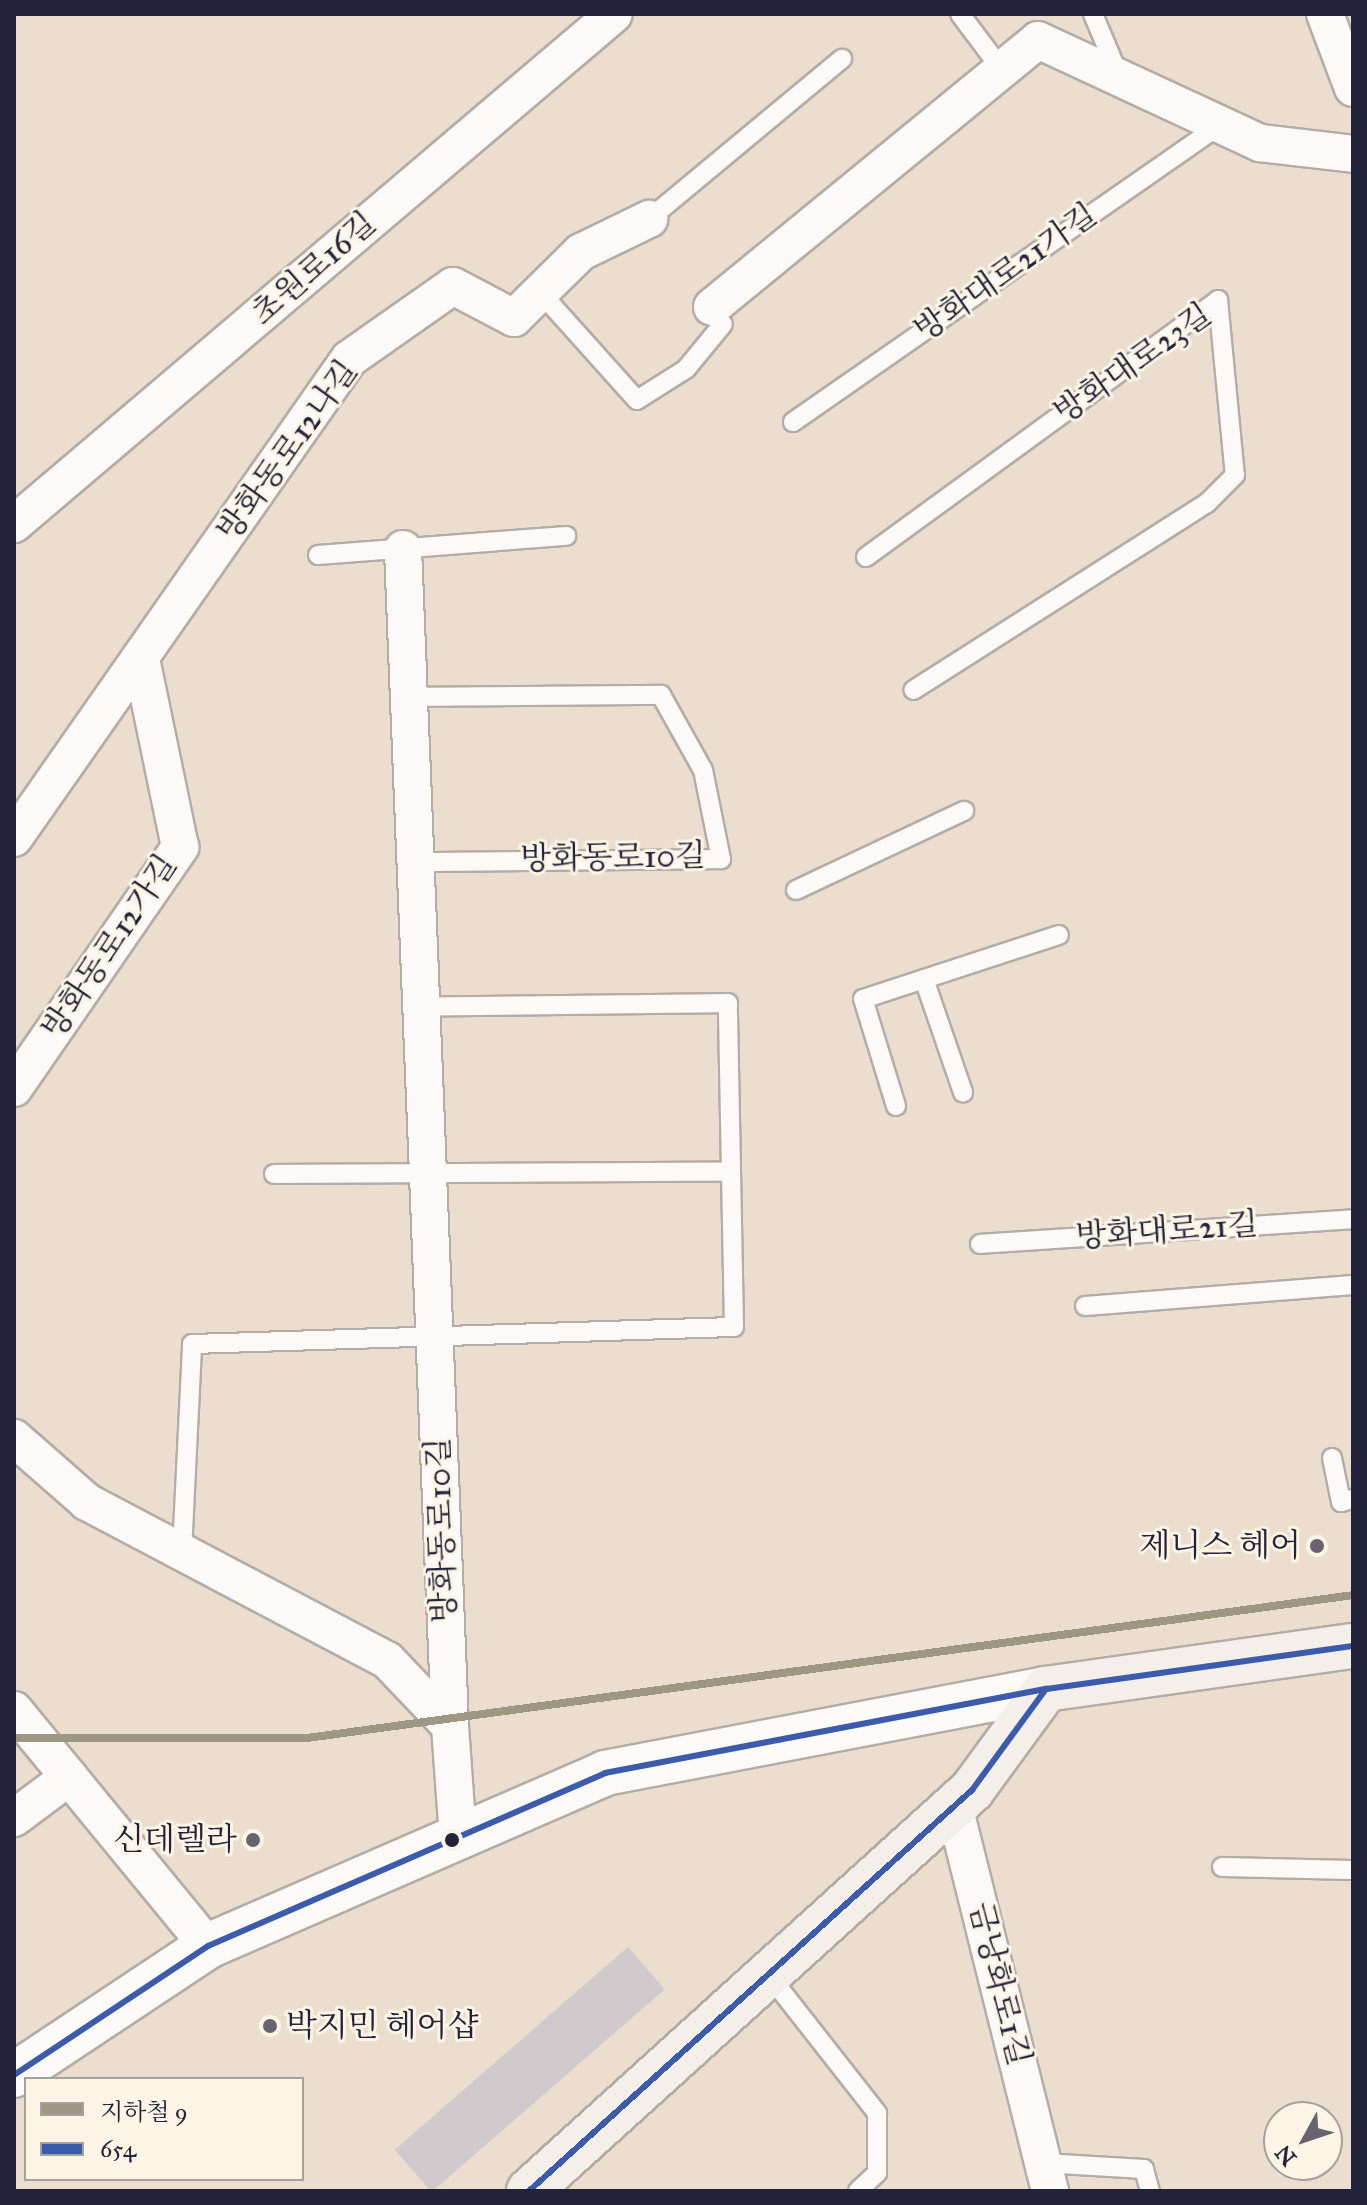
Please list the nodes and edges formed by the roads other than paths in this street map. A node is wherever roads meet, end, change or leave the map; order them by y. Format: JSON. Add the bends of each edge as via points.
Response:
{"nodes":[{"id":1,"x":614,"y":14,"type":"edge"},
{"id":2,"x":960,"y":14,"type":"edge"},
{"id":3,"x":1093,"y":14,"type":"edge"},
{"id":4,"x":1325,"y":14,"type":"edge"},
{"id":5,"x":842,"y":59,"type":"dead end"},
{"id":6,"x":1002,"y":70,"type":"junction"},
{"id":7,"x":1120,"y":79,"type":"junction"},
{"id":8,"x":1353,"y":88,"type":"edge"},
{"id":9,"x":1220,"y":125,"type":"junction"},
{"id":10,"x":1353,"y":154,"type":"edge"},
{"id":11,"x":649,"y":219,"type":"joint"},
{"id":12,"x":540,"y":292,"type":"junction"},
{"id":13,"x":718,"y":315,"type":"joint"},
{"id":14,"x":793,"y":422,"type":"dead end"},
{"id":15,"x":14,"y":524,"type":"edge"},
{"id":16,"x":566,"y":536,"type":"dead end"},
{"id":17,"x":403,"y":549,"type":"junction"},
{"id":18,"x":318,"y":555,"type":"dead end"},
{"id":19,"x":866,"y":557,"type":"dead end"},
{"id":20,"x":141,"y":658,"type":"junction"},
{"id":21,"x":913,"y":690,"type":"dead end"},
{"id":22,"x":410,"y":697,"type":"junction"},
{"id":23,"x":964,"y":811,"type":"dead end"},
{"id":24,"x":14,"y":838,"type":"edge"},
{"id":25,"x":416,"y":862,"type":"junction"},
{"id":26,"x":796,"y":890,"type":"dead end"},
{"id":27,"x":1059,"y":935,"type":"dead end"},
{"id":28,"x":924,"y":979,"type":"junction"},
{"id":29,"x":421,"y":1007,"type":"junction"},
{"id":30,"x":14,"y":1088,"type":"edge"},
{"id":31,"x":963,"y":1092,"type":"dead end"},
{"id":32,"x":896,"y":1106,"type":"dead end"},
{"id":33,"x":731,"y":1172,"type":"junction"},
{"id":34,"x":428,"y":1173,"type":"junction"},
{"id":35,"x":274,"y":1174,"type":"dead end"},
{"id":36,"x":1353,"y":1219,"type":"edge"},
{"id":37,"x":980,"y":1244,"type":"dead end"},
{"id":38,"x":1353,"y":1285,"type":"edge"},
{"id":39,"x":1085,"y":1306,"type":"dead end"},
{"id":40,"x":435,"y":1334,"type":"junction"},
{"id":41,"x":14,"y":1438,"type":"edge"},
{"id":42,"x":1332,"y":1458,"type":"dead end"},
{"id":43,"x":1353,"y":1499,"type":"edge"},
{"id":44,"x":182,"y":1552,"type":"junction"},
{"id":45,"x":1353,"y":1646,"type":"edge"},
{"id":46,"x":1046,"y":1689,"type":"junction"},
{"id":47,"x":14,"y":1710,"type":"edge"},
{"id":48,"x":450,"y":1726,"type":"junction"},
{"id":49,"x":69,"y":1777,"type":"junction"},
{"id":50,"x":954,"y":1806,"type":"junction"},
{"id":51,"x":14,"y":1818,"type":"edge"},
{"id":52,"x":458,"y":1837,"type":"junction"},
{"id":53,"x":1222,"y":1867,"type":"dead end"},
{"id":54,"x":1353,"y":1870,"type":"edge"},
{"id":55,"x":208,"y":1946,"type":"junction"},
{"id":56,"x":768,"y":1974,"type":"junction"},
{"id":57,"x":14,"y":2075,"type":"edge"},
{"id":58,"x":1047,"y":2177,"type":"edge"},
{"id":59,"x":529,"y":2191,"type":"edge"},
{"id":60,"x":858,"y":2191,"type":"edge"},
{"id":61,"x":1150,"y":2191,"type":"edge"}],
"edges":[{"from":1,"to":15,"type":"street","name":"초원로16길"},
{"from":2,"to":6,"type":"lane"},
{"from":3,"to":7,"type":"lane"},
{"from":4,"to":8,"type":"street"},
{"from":5,"to":11,"type":"lane"},
{"from":6,"to":7,"type":"street","via":[[1038,40]]},
{"from":6,"to":13,"type":"street"},
{"from":7,"to":9,"type":"street"},
{"from":9,"to":10,"type":"street","via":[[1260,143]]},
{"from":9,"to":14,"type":"lane","name":"방화대로21가길"},
{"from":11,"to":12,"type":"street","name":"방화동로12나길","via":[[581,252]]},
{"from":12,"to":13,"type":"lane","via":[[637,400],[686,369]]},
{"from":12,"to":20,"type":"street","name":"방화동로12나길","via":[[514,318],[453,286],[349,359]]},
{"from":16,"to":17,"type":"lane"},
{"from":17,"to":18,"type":"lane"},
{"from":17,"to":22,"type":"street","name":"방화동로10길"},
{"from":19,"to":21,"type":"lane","name":"방화대로23길","via":[[1218,300],[1235,475],[1207,503]]},
{"from":20,"to":24,"type":"street","name":"방화동로12나길"},
{"from":20,"to":30,"type":"street","name":"방화동로12가길","via":[[180,847]]},
{"from":22,"to":25,"type":"street","name":"방화동로10길"},
{"from":22,"to":25,"type":"lane","name":"방화동로10길","via":[[661,695],[703,770],[721,859]]},
{"from":23,"to":26,"type":"lane"},
{"from":25,"to":29,"type":"street","name":"방화동로10길"},
{"from":27,"to":28,"type":"lane"},
{"from":28,"to":31,"type":"lane"},
{"from":28,"to":32,"type":"lane","via":[[863,999]]},
{"from":29,"to":33,"type":"lane","via":[[728,1003]]},
{"from":29,"to":34,"type":"street","name":"방화동로10길"},
{"from":33,"to":34,"type":"lane"},
{"from":33,"to":40,"type":"lane","via":[[734,1327]]},
{"from":34,"to":35,"type":"lane"},
{"from":34,"to":40,"type":"street","name":"방화동로10길"},
{"from":36,"to":37,"type":"lane","name":"방화대로21길"},
{"from":38,"to":39,"type":"lane"},
{"from":40,"to":44,"type":"lane","via":[[192,1344]]},
{"from":40,"to":48,"type":"street","name":"방화동로10길"},
{"from":41,"to":44,"type":"street","via":[[87,1502]]},
{"from":42,"to":43,"type":"lane","via":[[1341,1502]]},
{"from":44,"to":48,"type":"street","via":[[387,1660]]},
{"from":45,"to":46,"type":"main road"},
{"from":46,"to":50,"type":"main road"},
{"from":46,"to":52,"type":"street","via":[[605,1773]]},
{"from":47,"to":49,"type":"street"},
{"from":48,"to":52,"type":"street","name":"방화동로10길"},
{"from":49,"to":51,"type":"street"},
{"from":49,"to":55,"type":"street"},
{"from":50,"to":56,"type":"main road"},
{"from":50,"to":58,"type":"street","name":"금낭화로1길"},
{"from":52,"to":55,"type":"street"},
{"from":53,"to":54,"type":"lane"},
{"from":55,"to":57,"type":"street"},
{"from":56,"to":59,"type":"main road"},
{"from":56,"to":60,"type":"lane","via":[[877,2113],[877,2173]]},
{"from":58,"to":61,"type":"lane","name":"금낭화로1길","via":[[1144,2169]]}]}
